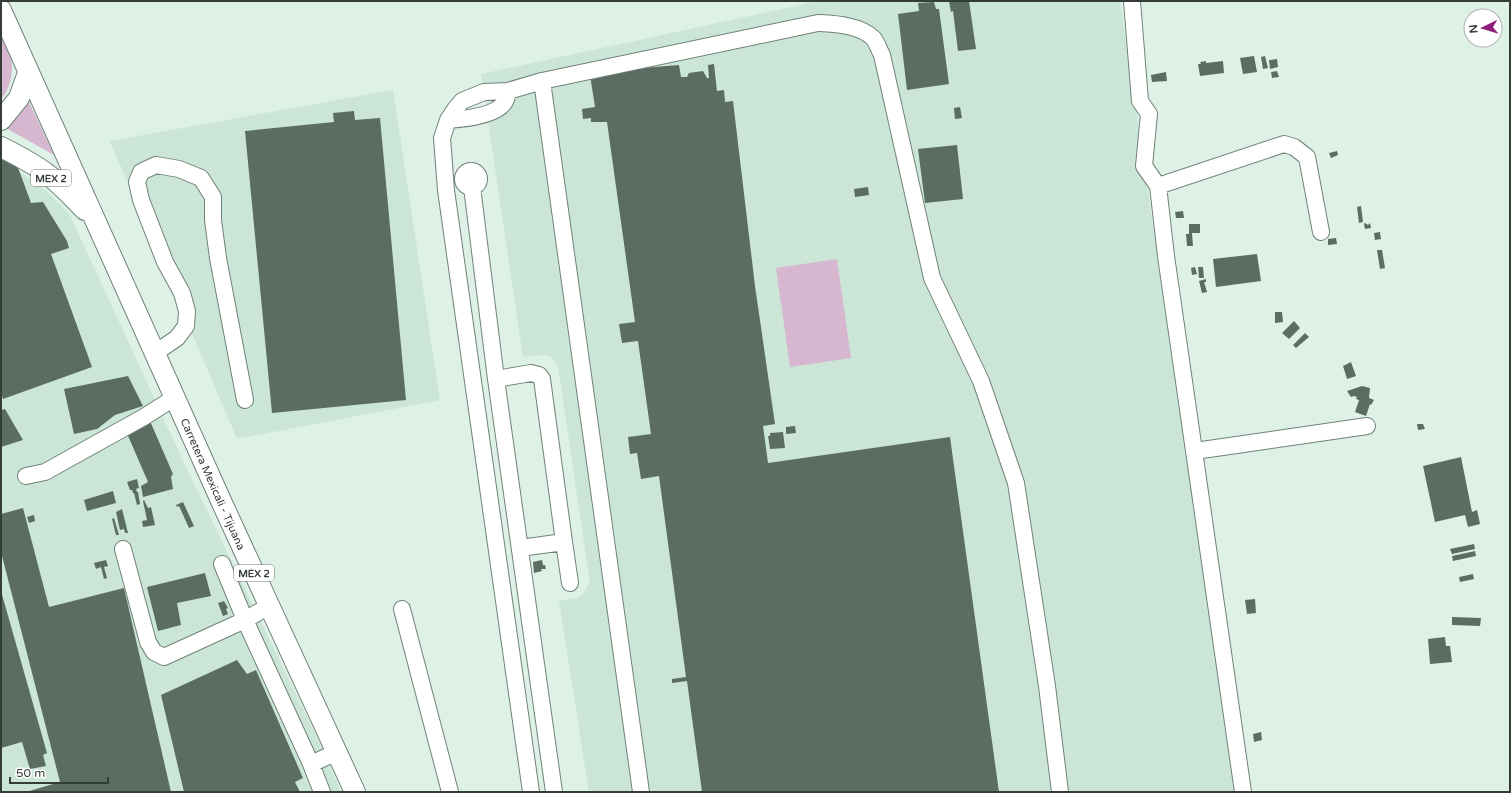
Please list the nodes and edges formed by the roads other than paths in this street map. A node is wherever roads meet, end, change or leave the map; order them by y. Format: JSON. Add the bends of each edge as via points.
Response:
{"nodes":[{"id":1,"x":1132,"y":1,"type":"edge"},
{"id":2,"x":1,"y":10,"type":"edge"},
{"id":3,"x":28,"y":73,"type":"junction"},
{"id":4,"x":542,"y":81,"type":"junction"},
{"id":5,"x":508,"y":91,"type":"junction"},
{"id":6,"x":1,"y":120,"type":"edge"},
{"id":7,"x":448,"y":120,"type":"junction"},
{"id":8,"x":1,"y":147,"type":"edge"},
{"id":9,"x":1158,"y":186,"type":"junction"},
{"id":10,"x":472,"y":187,"type":"dead end"},
{"id":11,"x":94,"y":219,"type":"junction"},
{"id":12,"x":1321,"y":232,"type":"dead end"},
{"id":13,"x":155,"y":353,"type":"junction"},
{"id":14,"x":496,"y":379,"type":"junction"},
{"id":15,"x":174,"y":398,"type":"junction"},
{"id":16,"x":245,"y":400,"type":"dead end"},
{"id":17,"x":1367,"y":426,"type":"dead end"},
{"id":18,"x":1195,"y":451,"type":"junction"},
{"id":19,"x":26,"y":476,"type":"dead end"},
{"id":20,"x":564,"y":542,"type":"junction"},
{"id":21,"x":520,"y":548,"type":"junction"},
{"id":22,"x":123,"y":549,"type":"dead end"},
{"id":23,"x":222,"y":564,"type":"dead end"},
{"id":24,"x":570,"y":583,"type":"dead end"},
{"id":25,"x":269,"y":606,"type":"junction"},
{"id":26,"x":402,"y":610,"type":"dead end"},
{"id":27,"x":245,"y":620,"type":"junction"},
{"id":28,"x":337,"y":752,"type":"junction"},
{"id":29,"x":310,"y":764,"type":"junction"},
{"id":30,"x":322,"y":792,"type":"edge"},
{"id":31,"x":355,"y":792,"type":"edge"},
{"id":32,"x":450,"y":792,"type":"edge"},
{"id":33,"x":531,"y":792,"type":"edge"},
{"id":34,"x":554,"y":792,"type":"edge"},
{"id":35,"x":641,"y":792,"type":"edge"},
{"id":36,"x":1060,"y":792,"type":"edge"},
{"id":37,"x":1243,"y":792,"type":"edge"}],
"edges":[{"from":1,"to":9,"type":"lane","via":[[1140,101],[1149,114],[1144,166]]},
{"from":2,"to":3,"type":"main road","name":"Carretera Mexicali - Tijuana","number":"MEX 2"},
{"from":3,"to":6,"type":"main road","via":[[19,98]]},
{"from":3,"to":11,"type":"main road","name":"Carretera Mexicali - Tijuana","number":"MEX 2"},
{"from":4,"to":5,"type":"lane"},
{"from":4,"to":35,"type":"lane"},
{"from":4,"to":36,"type":"lane","via":[[818,22],[842,24],[873,38],[882,55],[932,278],[981,380],[1016,483],[1047,686]]},
{"from":5,"to":7,"type":"lane","via":[[474,95],[462,101]]},
{"from":5,"to":7,"type":"lane","via":[[504,104],[497,109],[466,119]]},
{"from":7,"to":33,"type":"lane","via":[[442,138],[446,190]]},
{"from":8,"to":11,"type":"main road","name":"Carretera Mexicali - Tijuana","number":"MEX 2","via":[[47,174]]},
{"from":9,"to":12,"type":"lane","via":[[1284,144],[1294,147],[1307,157]]},
{"from":9,"to":18,"type":"lane"},
{"from":10,"to":14,"type":"lane"},
{"from":11,"to":13,"type":"main road","name":"Carretera Mexicali - Tijuana","number":"MEX 2"},
{"from":13,"to":15,"type":"main road","name":"Carretera Mexicali - Tijuana","number":"MEX 2"},
{"from":13,"to":16,"type":"lane","via":[[177,338],[186,326],[187,311],[182,292],[166,262],[141,200],[137,182],[141,172],[156,165],[179,169],[201,178],[213,197],[212,220]]},
{"from":14,"to":20,"type":"lane","via":[[532,373],[542,379]]},
{"from":14,"to":21,"type":"lane"},
{"from":15,"to":19,"type":"lane","via":[[45,472]]},
{"from":15,"to":25,"type":"main road","name":"Carretera Mexicali - Tijuana","number":"MEX 2"},
{"from":17,"to":18,"type":"lane"},
{"from":18,"to":37,"type":"lane"},
{"from":20,"to":21,"type":"lane"},
{"from":20,"to":24,"type":"lane"},
{"from":21,"to":34,"type":"lane"},
{"from":22,"to":27,"type":"lane","via":[[148,642],[154,652],[164,657]]},
{"from":23,"to":27,"type":"lane"},
{"from":25,"to":27,"type":"lane"},
{"from":25,"to":28,"type":"main road","name":"Carretera Mexicali - Tijuana","number":"MEX 2"},
{"from":26,"to":32,"type":"lane"},
{"from":27,"to":29,"type":"lane"},
{"from":28,"to":29,"type":"lane"},
{"from":28,"to":31,"type":"main road","name":"Carretera Mexicali - Tijuana","number":"MEX 2"},
{"from":29,"to":30,"type":"lane"}]}
